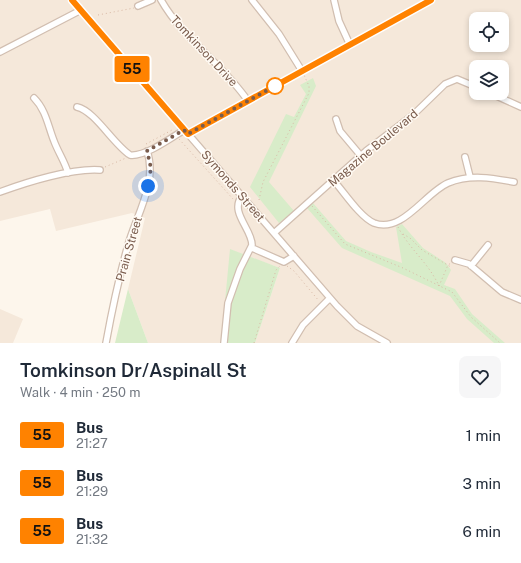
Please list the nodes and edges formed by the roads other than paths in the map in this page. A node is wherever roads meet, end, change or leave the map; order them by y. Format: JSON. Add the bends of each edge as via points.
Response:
{"nodes":[{"id":1,"x":72,"y":0,"type":"edge"},
{"id":2,"x":152,"y":0,"type":"edge"},
{"id":3,"x":161,"y":0,"type":"edge"},
{"id":4,"x":252,"y":0,"type":"edge"},
{"id":5,"x":334,"y":0,"type":"edge"},
{"id":6,"x":431,"y":0,"type":"edge"},
{"id":7,"x":138,"y":6,"type":"road end"},
{"id":8,"x":81,"y":10,"type":"junction"},
{"id":9,"x":350,"y":45,"type":"junction"},
{"id":10,"x":0,"y":52,"type":"edge"},
{"id":11,"x":302,"y":71,"type":"junction"},
{"id":12,"x":469,"y":84,"type":"edge"},
{"id":13,"x":34,"y":98,"type":"dead end"},
{"id":14,"x":506,"y":100,"type":"edge"},
{"id":15,"x":248,"y":101,"type":"junction"},
{"id":16,"x":77,"y":106,"type":"dead end"},
{"id":17,"x":521,"y":107,"type":"edge"},
{"id":18,"x":336,"y":119,"type":"dead end"},
{"id":19,"x":186,"y":132,"type":"junction"},
{"id":20,"x":147,"y":151,"type":"junction"},
{"id":21,"x":361,"y":156,"type":"junction"},
{"id":22,"x":465,"y":157,"type":"dead end"},
{"id":23,"x":100,"y":170,"type":"road end"},
{"id":24,"x":68,"y":173,"type":"junction"},
{"id":25,"x":470,"y":177,"type":"junction"},
{"id":26,"x":334,"y":181,"type":"junction"},
{"id":27,"x":514,"y":182,"type":"dead end"},
{"id":28,"x":0,"y":192,"type":"edge"},
{"id":29,"x":242,"y":196,"type":"junction"},
{"id":30,"x":274,"y":233,"type":"junction"},
{"id":31,"x":488,"y":245,"type":"dead end"},
{"id":32,"x":252,"y":248,"type":"junction"},
{"id":33,"x":294,"y":256,"type":"junction"},
{"id":34,"x":455,"y":260,"type":"road end"},
{"id":35,"x":471,"y":266,"type":"junction"},
{"id":36,"x":330,"y":298,"type":"junction"},
{"id":37,"x":521,"y":300,"type":"edge"},
{"id":38,"x":106,"y":343,"type":"edge"},
{"id":39,"x":224,"y":343,"type":"edge"},
{"id":40,"x":292,"y":343,"type":"edge"},
{"id":41,"x":387,"y":343,"type":"edge"}],
"edges":[{"from":1,"to":8,"type":"street","name":"Symonds Street"},
{"from":2,"to":7,"type":"street"},
{"from":3,"to":15,"type":"street","name":"Tomkinson Drive","via":[[176,22],[230,78]]},
{"from":4,"to":11,"type":"street","via":[[279,34]]},
{"from":5,"to":9,"type":"street","via":[[339,21]]},
{"from":6,"to":9,"type":"street"},
{"from":8,"to":10,"type":"street"},
{"from":8,"to":19,"type":"street","name":"Symonds Street"},
{"from":9,"to":11,"type":"street"},
{"from":11,"to":15,"type":"street"},
{"from":12,"to":21,"type":"street","name":"Magazine Boulevard","via":[[460,79],[450,80],[413,115]]},
{"from":13,"to":24,"type":"street","via":[[51,128]]},
{"from":14,"to":17,"type":"street"},
{"from":15,"to":19,"type":"street"},
{"from":16,"to":20,"type":"street","via":[[88,111],[130,155]]},
{"from":18,"to":21,"type":"street","via":[[340,131]]},
{"from":19,"to":20,"type":"street"},
{"from":19,"to":29,"type":"street","name":"Symonds Street"},
{"from":20,"to":38,"type":"street","name":"Prain Street","via":[[151,168],[148,186],[128,245]]},
{"from":21,"to":26,"type":"street","name":"Magazine Boulevard"},
{"from":22,"to":25,"type":"street"},
{"from":23,"to":24,"type":"street"},
{"from":24,"to":28,"type":"street"},
{"from":25,"to":26,"type":"street","via":[[448,184],[398,222],[384,225],[368,219]]},
{"from":25,"to":27,"type":"street"},
{"from":26,"to":30,"type":"street","name":"Magazine Boulevard"},
{"from":29,"to":30,"type":"street","name":"Symonds Street"},
{"from":29,"to":32,"type":"street","via":[[238,204],[239,212],[252,242]]},
{"from":30,"to":33,"type":"street","name":"Symonds Street"},
{"from":31,"to":35,"type":"street"},
{"from":32,"to":33,"type":"street","via":[[284,262]]},
{"from":32,"to":39,"type":"street","via":[[240,269],[228,303]]},
{"from":33,"to":36,"type":"street","name":"Symonds Street"},
{"from":34,"to":35,"type":"street"},
{"from":35,"to":37,"type":"street","via":[[502,292]]},
{"from":36,"to":40,"type":"street","via":[[303,325]]},
{"from":36,"to":41,"type":"street","name":"Symonds Street","via":[[357,326]]}]}
